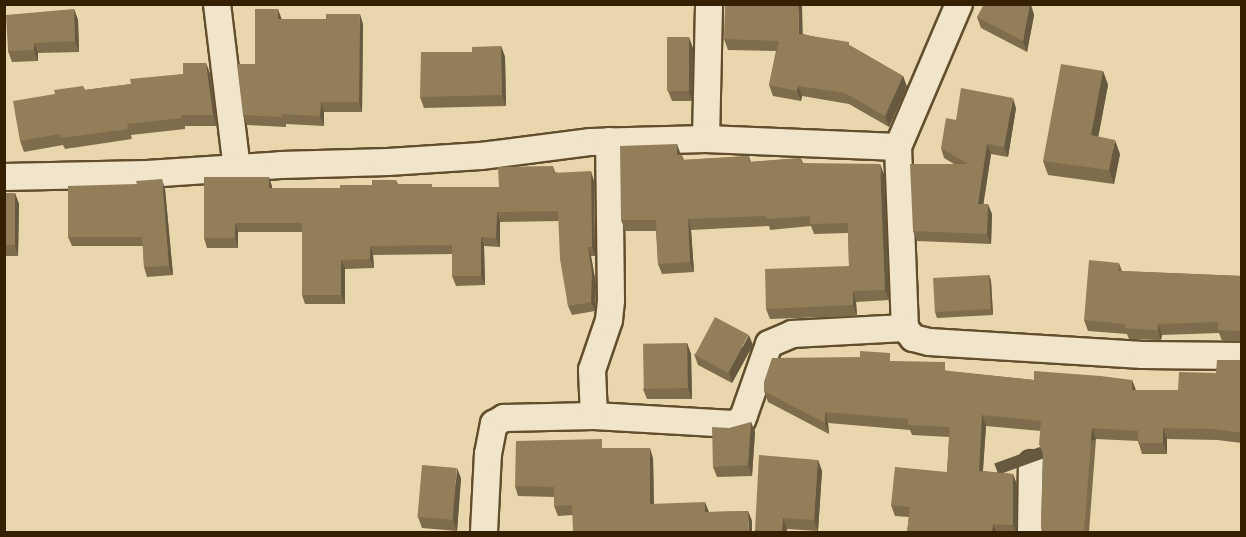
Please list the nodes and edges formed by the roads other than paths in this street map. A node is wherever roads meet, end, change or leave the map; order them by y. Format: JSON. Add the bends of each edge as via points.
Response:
{"nodes":[{"id":1,"x":217,"y":4,"type":"edge"},
{"id":2,"x":709,"y":4,"type":"edge"},
{"id":3,"x":960,"y":4,"type":"edge"},
{"id":4,"x":706,"y":139,"type":"junction"},
{"id":5,"x":609,"y":141,"type":"junction"},
{"id":6,"x":898,"y":147,"type":"junction"},
{"id":7,"x":237,"y":169,"type":"junction"},
{"id":8,"x":4,"y":177,"type":"edge"},
{"id":9,"x":905,"y":328,"type":"junction"},
{"id":10,"x":1242,"y":356,"type":"edge"},
{"id":11,"x":594,"y":416,"type":"junction"},
{"id":12,"x":1032,"y":464,"type":"dead end"},
{"id":13,"x":484,"y":532,"type":"edge"},
{"id":14,"x":1031,"y":532,"type":"edge"}],
"edges":[{"from":1,"to":7,"type":"street"},
{"from":2,"to":4,"type":"street"},
{"from":3,"to":6,"type":"street"},
{"from":4,"to":5,"type":"street"},
{"from":4,"to":6,"type":"street"},
{"from":5,"to":7,"type":"street","via":[[481,156]]},
{"from":5,"to":11,"type":"street","via":[[611,300],[609,320],[592,370]]},
{"from":6,"to":9,"type":"street"},
{"from":7,"to":8,"type":"street"},
{"from":9,"to":10,"type":"street","via":[[913,338],[929,342]]},
{"from":9,"to":11,"type":"street","via":[[792,334],[769,344],[744,416],[733,424]]},
{"from":11,"to":13,"type":"street","via":[[504,418],[494,424],[488,454]]},
{"from":12,"to":14,"type":"street"}]}
